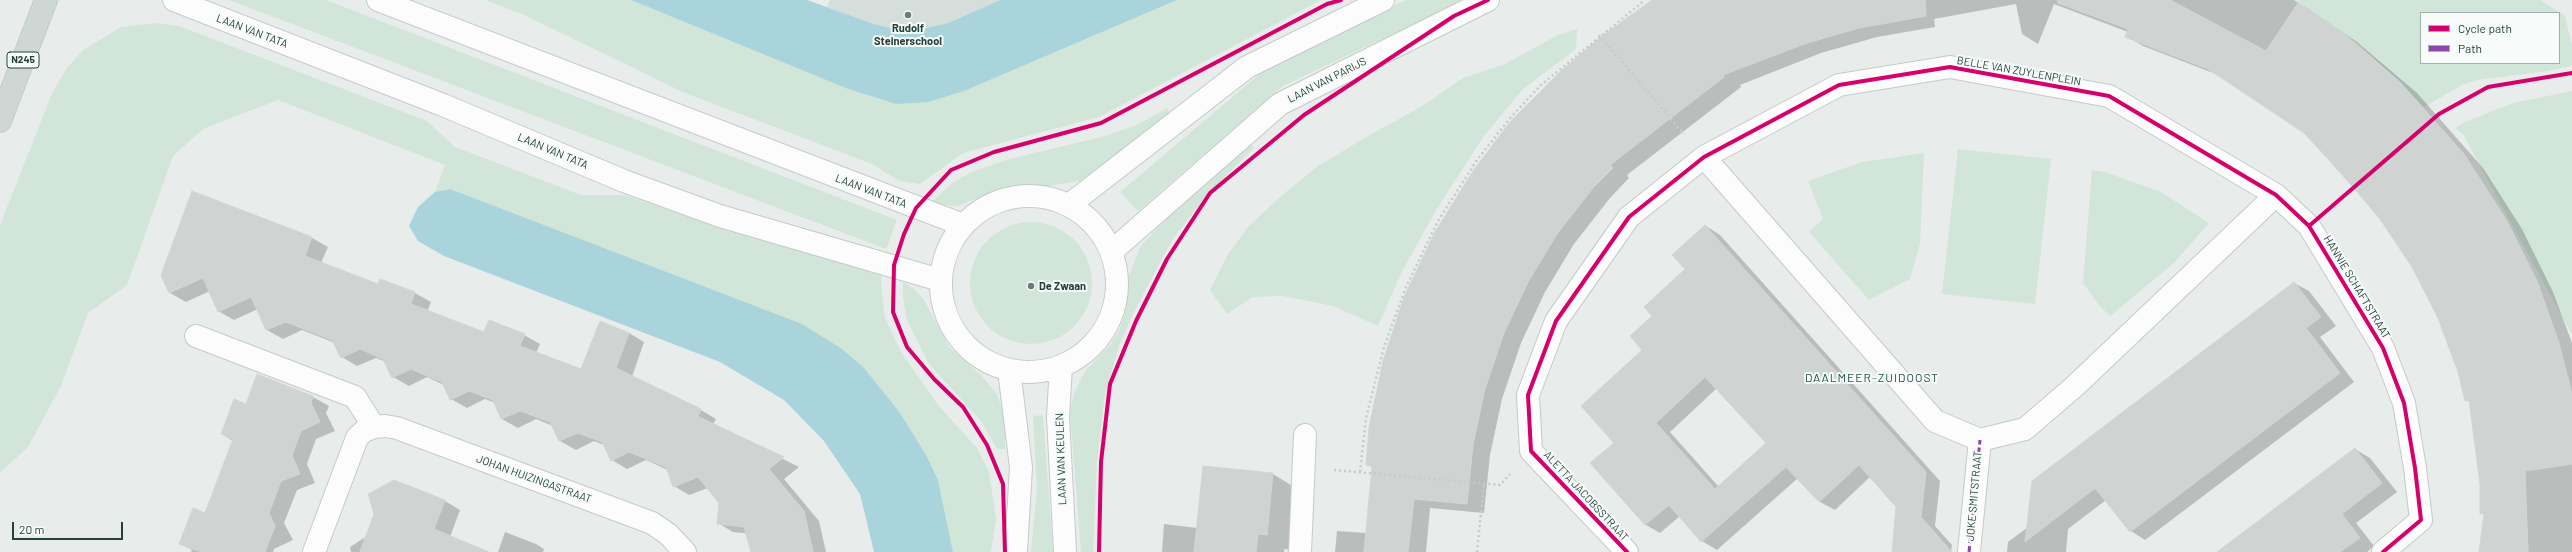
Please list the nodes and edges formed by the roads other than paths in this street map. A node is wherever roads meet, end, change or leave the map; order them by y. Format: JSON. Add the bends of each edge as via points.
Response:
{"nodes":[{"id":1,"x":46,"y":0,"type":"edge"},
{"id":2,"x":174,"y":0,"type":"edge"},
{"id":3,"x":378,"y":0,"type":"edge"},
{"id":4,"x":1383,"y":0,"type":"edge"},
{"id":5,"x":1488,"y":0,"type":"edge"},
{"id":6,"x":0,"y":121,"type":"edge"},
{"id":7,"x":1704,"y":157,"type":"junction"},
{"id":8,"x":2276,"y":195,"type":"junction"},
{"id":9,"x":1068,"y":205,"type":"junction"},
{"id":10,"x":963,"y":225,"type":"junction"},
{"id":11,"x":1112,"y":250,"type":"junction"},
{"id":12,"x":940,"y":280,"type":"junction"},
{"id":13,"x":196,"y":336,"type":"dead end"},
{"id":14,"x":1061,"y":366,"type":"junction"},
{"id":15,"x":1009,"y":370,"type":"junction"},
{"id":16,"x":374,"y":427,"type":"junction"},
{"id":17,"x":1305,"y":435,"type":"dead end"},
{"id":18,"x":1980,"y":440,"type":"junction"},
{"id":19,"x":314,"y":552,"type":"edge"},
{"id":20,"x":685,"y":552,"type":"edge"},
{"id":21,"x":1016,"y":552,"type":"edge"},
{"id":22,"x":1065,"y":552,"type":"edge"},
{"id":23,"x":1300,"y":552,"type":"edge"},
{"id":24,"x":1627,"y":552,"type":"edge"},
{"id":25,"x":1969,"y":552,"type":"edge"},
{"id":26,"x":2382,"y":552,"type":"edge"}],
"edges":[{"from":1,"to":6,"type":"main road","number":"N245"},
{"from":2,"to":12,"type":"street","name":"LAAN VAN TATA","via":[[436,102],[624,181],[713,214]]},
{"from":3,"to":10,"type":"street","name":"LAAN VAN TATA"},
{"from":4,"to":9,"type":"street","via":[[1247,67]]},
{"from":5,"to":11,"type":"street","name":"LAAN VAN PARIJS","via":[[1280,104]]},
{"from":7,"to":8,"type":"street","name":"BELLE VAN ZUYLENPLEIN","via":[[1839,85],[1950,67],[2109,96]]},
{"from":7,"to":18,"type":"street","via":[[1935,421]]},
{"from":7,"to":24,"type":"street","name":"ALETTA JACOBSSTRAAT","via":[[1629,217],[1556,322],[1528,395],[1531,451]]},
{"from":8,"to":18,"type":"street","via":[[2075,386],[2025,429]]},
{"from":8,"to":26,"type":"street","name":"HANNIE SCHAFTSTRAAT","via":[[2309,226],[2383,348],[2404,403],[2421,520]]},
{"from":9,"to":10,"type":"street","via":[[1046,197],[1024,196],[1001,200],[980,210]]},
{"from":9,"to":11,"type":"street","via":[[1093,222]]},
{"from":10,"to":12,"type":"street","via":[[951,242]]},
{"from":11,"to":14,"type":"street","via":[[1118,275],[1116,304],[1104,330],[1086,352]]},
{"from":12,"to":15,"type":"street","via":[[945,307],[959,338],[973,352],[990,363]]},
{"from":13,"to":16,"type":"street","via":[[355,396]]},
{"from":14,"to":15,"type":"street","via":[[1035,372]]},
{"from":14,"to":22,"type":"street","name":"LAAN VAN KEULEN","via":[[1058,417]]},
{"from":15,"to":21,"type":"street","via":[[1021,467]]},
{"from":16,"to":19,"type":"street","via":[[364,431],[357,438]]},
{"from":16,"to":20,"type":"street","name":"JOHAN HUIZINGASTRAAT","via":[[396,428],[652,523],[668,534]]},
{"from":17,"to":23,"type":"street"},
{"from":18,"to":25,"type":"street","name":"JOKE SMITSTRAAT"}]}
